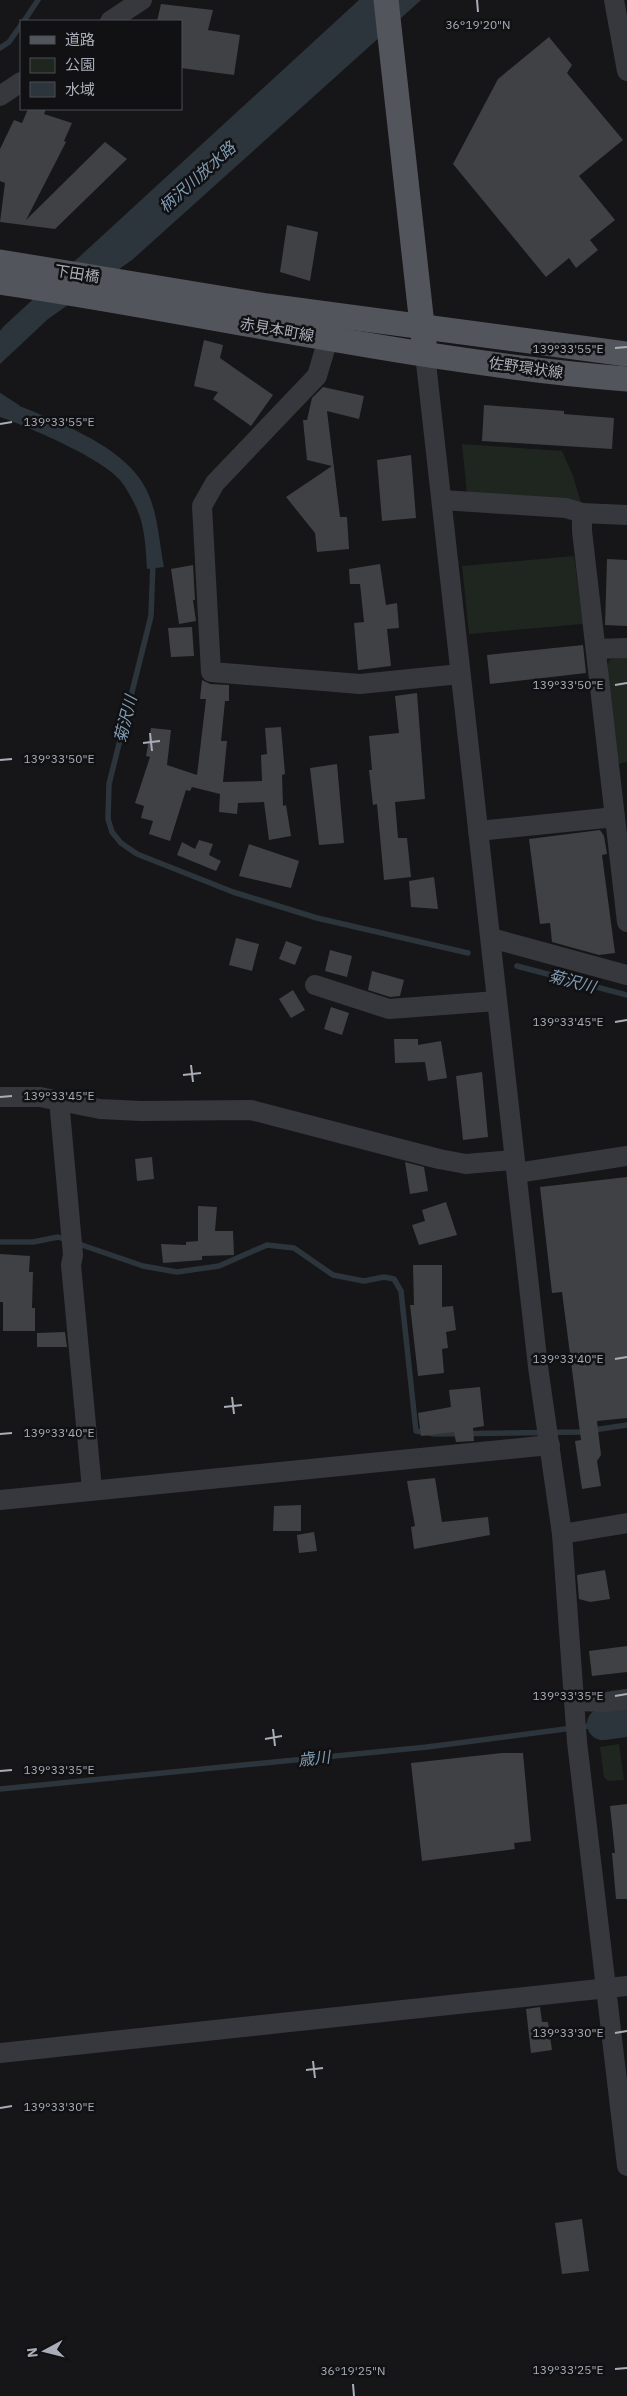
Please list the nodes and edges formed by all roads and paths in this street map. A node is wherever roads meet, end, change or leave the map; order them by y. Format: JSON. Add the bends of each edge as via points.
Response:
{"nodes":[{"id":1,"x":142,"y":0,"type":"edge"},
{"id":2,"x":386,"y":0,"type":"edge"},
{"id":3,"x":619,"y":11,"type":"edge"},
{"id":4,"x":112,"y":20,"type":"edge"},
{"id":5,"x":627,"y":71,"type":"edge"},
{"id":6,"x":20,"y":83,"type":"edge"},
{"id":7,"x":0,"y":96,"type":"edge"},
{"id":8,"x":0,"y":262,"type":"edge"},
{"id":9,"x":34,"y":277,"type":"junction"},
{"id":10,"x":0,"y":282,"type":"edge"},
{"id":11,"x":109,"y":290,"type":"junction"},
{"id":12,"x":423,"y":328,"type":"junction"},
{"id":13,"x":328,"y":339,"type":"junction"},
{"id":14,"x":425,"y":354,"type":"junction"},
{"id":15,"x":627,"y":354,"type":"edge"},
{"id":16,"x":627,"y":379,"type":"edge"},
{"id":17,"x":442,"y":500,"type":"junction"},
{"id":18,"x":582,"y":513,"type":"junction"},
{"id":19,"x":627,"y":515,"type":"edge"},
{"id":20,"x":627,"y":648,"type":"edge"},
{"id":21,"x":596,"y":649,"type":"junction"},
{"id":22,"x":460,"y":674,"type":"junction"},
{"id":23,"x":615,"y":817,"type":"junction"},
{"id":24,"x":478,"y":830,"type":"junction"},
{"id":25,"x":627,"y":922,"type":"edge"},
{"id":26,"x":490,"y":938,"type":"junction"},
{"id":27,"x":627,"y":976,"type":"edge"},
{"id":28,"x":315,"y":985,"type":"dead end"},
{"id":29,"x":497,"y":1001,"type":"junction"},
{"id":30,"x":0,"y":1097,"type":"edge"},
{"id":31,"x":61,"y":1101,"type":"junction"},
{"id":32,"x":627,"y":1156,"type":"edge"},
{"id":33,"x":516,"y":1166,"type":"junction"},
{"id":34,"x":550,"y":1445,"type":"junction"},
{"id":35,"x":92,"y":1489,"type":"junction"},
{"id":36,"x":0,"y":1500,"type":"edge"},
{"id":37,"x":627,"y":1523,"type":"edge"},
{"id":38,"x":562,"y":1534,"type":"junction"},
{"id":39,"x":627,"y":1699,"type":"edge"},
{"id":40,"x":575,"y":1710,"type":"junction"},
{"id":41,"x":627,"y":1986,"type":"edge"},
{"id":42,"x":607,"y":1988,"type":"junction"},
{"id":43,"x":0,"y":2053,"type":"edge"},
{"id":44,"x":627,"y":2166,"type":"edge"}],
"edges":[{"from":1,"to":4,"type":"street"},
{"from":2,"to":12,"type":"main road"},
{"from":3,"to":5,"type":"street"},
{"from":6,"to":7,"type":"street"},
{"from":8,"to":9,"type":"main road"},
{"from":9,"to":10,"type":"main road"},
{"from":9,"to":11,"type":"main road","name":"下田橋"},
{"from":11,"to":12,"type":"main road","name":"赤見本町線","via":[[267,306]]},
{"from":11,"to":13,"type":"main road","name":"赤見本町線"},
{"from":12,"to":14,"type":"main road"},
{"from":12,"to":15,"type":"main road","name":"佐野環状線"},
{"from":13,"to":14,"type":"main road","name":"赤見本町線"},
{"from":13,"to":22,"type":"street","via":[[317,376],[215,482],[202,506],[212,672],[360,684]]},
{"from":14,"to":16,"type":"main road","name":"佐野環状線"},
{"from":14,"to":17,"type":"street"},
{"from":17,"to":18,"type":"street","via":[[566,508]]},
{"from":17,"to":22,"type":"street"},
{"from":18,"to":19,"type":"street"},
{"from":18,"to":21,"type":"street"},
{"from":20,"to":21,"type":"street"},
{"from":21,"to":23,"type":"street"},
{"from":22,"to":24,"type":"street"},
{"from":23,"to":24,"type":"street"},
{"from":23,"to":25,"type":"street"},
{"from":24,"to":26,"type":"street"},
{"from":26,"to":27,"type":"street"},
{"from":26,"to":29,"type":"street"},
{"from":28,"to":29,"type":"street","via":[[389,1009]]},
{"from":29,"to":33,"type":"street"},
{"from":30,"to":31,"type":"street","via":[[40,1097]]},
{"from":31,"to":33,"type":"street","via":[[100,1109],[141,1111],[251,1110],[439,1159],[466,1164]]},
{"from":31,"to":35,"type":"street","via":[[73,1255],[71,1264]]},
{"from":32,"to":33,"type":"street"},
{"from":33,"to":34,"type":"street"},
{"from":34,"to":35,"type":"street"},
{"from":34,"to":38,"type":"street"},
{"from":35,"to":36,"type":"street"},
{"from":37,"to":38,"type":"street"},
{"from":38,"to":40,"type":"street"},
{"from":39,"to":40,"type":"street"},
{"from":40,"to":42,"type":"street"},
{"from":41,"to":42,"type":"street"},
{"from":42,"to":43,"type":"street"},
{"from":42,"to":44,"type":"street"}]}
